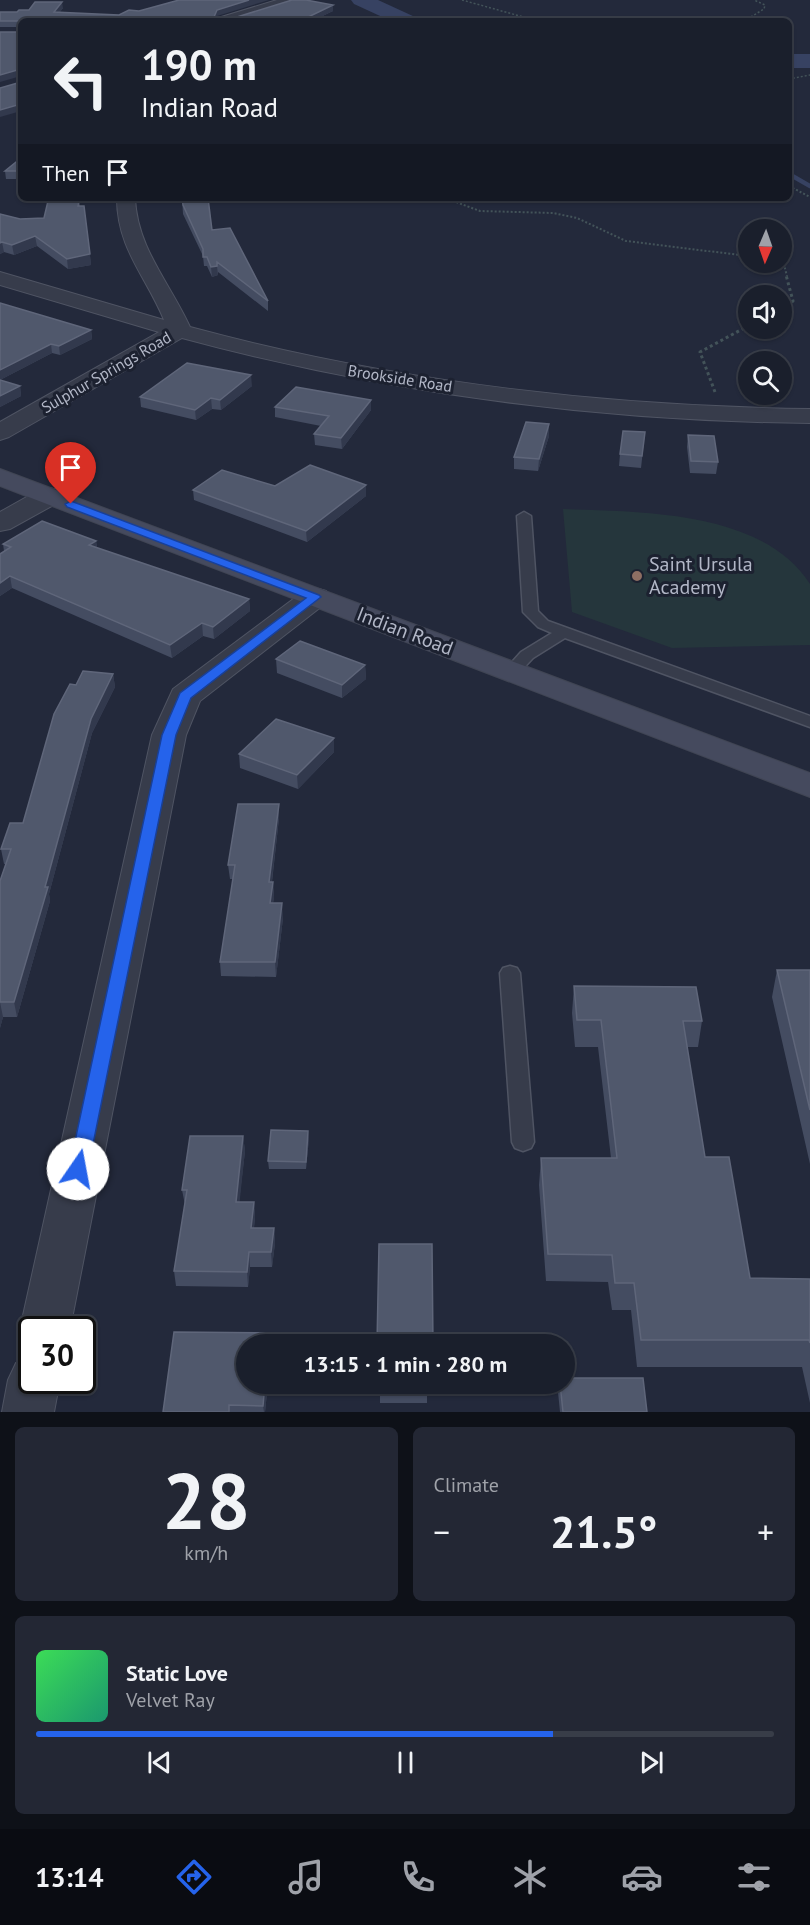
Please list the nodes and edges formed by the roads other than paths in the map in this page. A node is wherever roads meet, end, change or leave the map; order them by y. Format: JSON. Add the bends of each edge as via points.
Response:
{"nodes":[{"id":1,"x":291,"y":0,"type":"edge"},
{"id":2,"x":233,"y":18,"type":"edge"},
{"id":3,"x":126,"y":201,"type":"edge"},
{"id":4,"x":0,"y":278,"type":"edge"},
{"id":5,"x":180,"y":330,"type":"junction"},
{"id":6,"x":810,"y":416,"type":"edge"},
{"id":7,"x":0,"y":432,"type":"edge"},
{"id":8,"x":0,"y":477,"type":"edge"},
{"id":9,"x":49,"y":496,"type":"junction"},
{"id":10,"x":524,"y":516,"type":"dead end"},
{"id":11,"x":0,"y":523,"type":"edge"},
{"id":12,"x":315,"y":597,"type":"junction"},
{"id":13,"x":562,"y":633,"type":"junction"},
{"id":14,"x":511,"y":672,"type":"junction"},
{"id":15,"x":810,"y":722,"type":"edge"},
{"id":16,"x":810,"y":786,"type":"edge"},
{"id":17,"x":510,"y":973,"type":"dead end"},
{"id":18,"x":523,"y":1142,"type":"dead end"},
{"id":19,"x":48,"y":1316,"type":"edge"},
{"id":20,"x":31,"y":1394,"type":"edge"},
{"id":21,"x":28,"y":1412,"type":"edge"}],
"edges":[{"from":1,"to":2,"type":"street"},
{"from":3,"to":5,"type":"street","name":"Sulphur Springs Road","via":[[128,226],[141,261]]},
{"from":4,"to":5,"type":"street","name":"Brookside Road"},
{"from":5,"to":6,"type":"street","name":"Brookside Road","via":[[323,365],[489,392],[669,411]]},
{"from":5,"to":7,"type":"street","name":"Sulphur Springs Road"},
{"from":8,"to":9,"type":"street","name":"Indian Road"},
{"from":9,"to":11,"type":"street"},
{"from":9,"to":12,"type":"street","name":"Indian Road"},
{"from":10,"to":13,"type":"lane","via":[[531,612],[543,624]]},
{"from":12,"to":14,"type":"street","name":"Indian Road"},
{"from":12,"to":19,"type":"street","via":[[185,696],[169,735]]},
{"from":13,"to":14,"type":"lane","via":[[527,655]]},
{"from":13,"to":15,"type":"lane"},
{"from":14,"to":16,"type":"street","name":"Indian Road"},
{"from":17,"to":18,"type":"lane"},
{"from":20,"to":21,"type":"street"}]}
